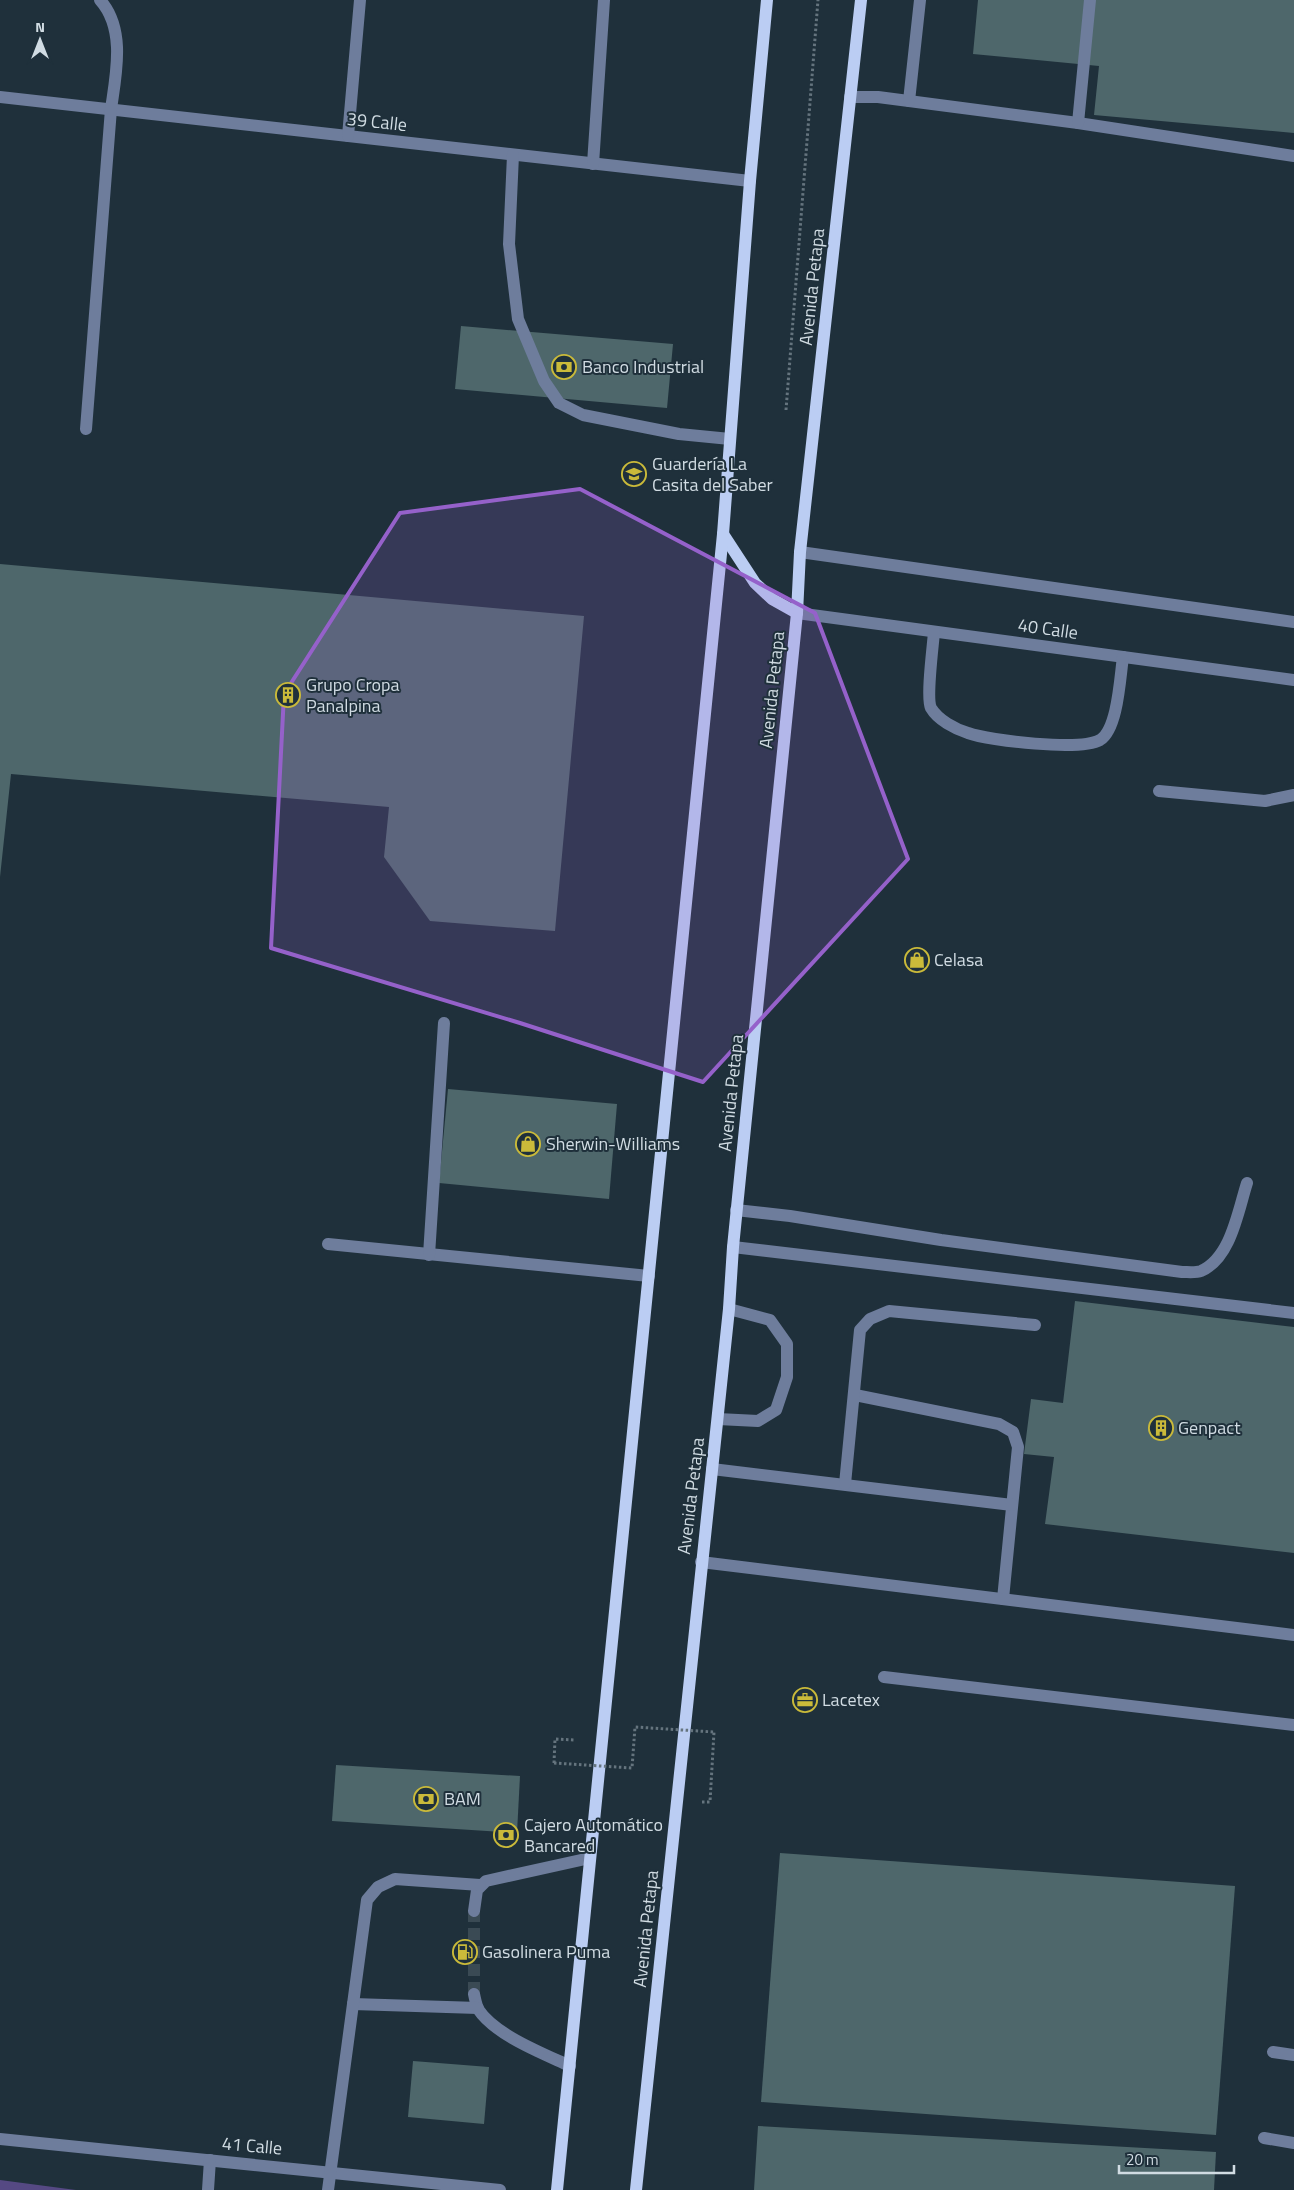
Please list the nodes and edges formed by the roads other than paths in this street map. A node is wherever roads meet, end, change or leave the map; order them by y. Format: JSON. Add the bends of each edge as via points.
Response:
{"nodes":[{"id":1,"x":100,"y":0,"type":"edge"},
{"id":2,"x":360,"y":0,"type":"edge"},
{"id":3,"x":604,"y":0,"type":"edge"},
{"id":4,"x":767,"y":0,"type":"edge"},
{"id":5,"x":861,"y":0,"type":"edge"},
{"id":6,"x":920,"y":0,"type":"edge"},
{"id":7,"x":1090,"y":0,"type":"edge"},
{"id":8,"x":0,"y":97,"type":"edge"},
{"id":9,"x":850,"y":97,"type":"junction"},
{"id":10,"x":908,"y":101,"type":"junction"},
{"id":11,"x":111,"y":110,"type":"junction"},
{"id":12,"x":1078,"y":123,"type":"junction"},
{"id":13,"x":348,"y":136,"type":"junction"},
{"id":14,"x":513,"y":155,"type":"junction"},
{"id":15,"x":1294,"y":156,"type":"edge"},
{"id":16,"x":592,"y":164,"type":"junction"},
{"id":17,"x":750,"y":181,"type":"junction"},
{"id":18,"x":86,"y":430,"type":"dead end"},
{"id":19,"x":730,"y":439,"type":"junction"},
{"id":20,"x":723,"y":534,"type":"junction"},
{"id":21,"x":800,"y":552,"type":"junction"},
{"id":22,"x":797,"y":613,"type":"junction"},
{"id":23,"x":1294,"y":622,"type":"edge"},
{"id":24,"x":934,"y":632,"type":"junction"},
{"id":25,"x":1123,"y":657,"type":"junction"},
{"id":26,"x":1294,"y":680,"type":"edge"},
{"id":27,"x":1159,"y":792,"type":"dead end"},
{"id":28,"x":1294,"y":794,"type":"edge"},
{"id":29,"x":444,"y":1023,"type":"dead end"},
{"id":30,"x":1247,"y":1183,"type":"dead end"},
{"id":31,"x":736,"y":1210,"type":"junction"},
{"id":32,"x":328,"y":1244,"type":"dead end"},
{"id":33,"x":732,"y":1247,"type":"junction"},
{"id":34,"x":429,"y":1255,"type":"junction"},
{"id":35,"x":649,"y":1276,"type":"junction"},
{"id":36,"x":729,"y":1309,"type":"junction"},
{"id":37,"x":1294,"y":1313,"type":"edge"},
{"id":38,"x":1035,"y":1325,"type":"dead end"},
{"id":39,"x":855,"y":1395,"type":"junction"},
{"id":40,"x":718,"y":1419,"type":"junction"},
{"id":41,"x":712,"y":1469,"type":"junction"},
{"id":42,"x":845,"y":1484,"type":"junction"},
{"id":43,"x":1012,"y":1505,"type":"junction"},
{"id":44,"x":701,"y":1562,"type":"junction"},
{"id":45,"x":1003,"y":1599,"type":"junction"},
{"id":46,"x":1294,"y":1635,"type":"edge"},
{"id":47,"x":884,"y":1677,"type":"dead end"},
{"id":48,"x":1294,"y":1725,"type":"edge"},
{"id":49,"x":590,"y":1858,"type":"junction"},
{"id":50,"x":480,"y":1885,"type":"junction"},
{"id":51,"x":474,"y":1911,"type":"tunnel mouth"},
{"id":52,"x":474,"y":1994,"type":"tunnel mouth"},
{"id":53,"x":353,"y":2004,"type":"junction"},
{"id":54,"x":478,"y":2008,"type":"junction"},
{"id":55,"x":1274,"y":2052,"type":"dead end"},
{"id":56,"x":1294,"y":2055,"type":"edge"},
{"id":57,"x":570,"y":2066,"type":"junction"},
{"id":58,"x":1264,"y":2138,"type":"dead end"},
{"id":59,"x":0,"y":2139,"type":"edge"},
{"id":60,"x":1294,"y":2143,"type":"edge"},
{"id":61,"x":210,"y":2160,"type":"junction"},
{"id":62,"x":329,"y":2171,"type":"junction"},
{"id":63,"x":208,"y":2190,"type":"edge"},
{"id":64,"x":328,"y":2190,"type":"edge"},
{"id":65,"x":500,"y":2190,"type":"edge"},
{"id":66,"x":557,"y":2190,"type":"edge"},
{"id":67,"x":636,"y":2190,"type":"edge"}],
"edges":[{"from":1,"to":11,"type":"street","via":[[114,26],[118,61]]},
{"from":2,"to":13,"type":"street"},
{"from":3,"to":16,"type":"street"},
{"from":4,"to":17,"type":"main road"},
{"from":5,"to":9,"type":"main road","name":"Avenida Petapa"},
{"from":6,"to":10,"type":"street"},
{"from":7,"to":12,"type":"street"},
{"from":8,"to":11,"type":"street","name":"39 Calle"},
{"from":9,"to":10,"type":"street"},
{"from":9,"to":21,"type":"main road","name":"Avenida Petapa"},
{"from":10,"to":12,"type":"street"},
{"from":11,"to":13,"type":"street","name":"39 Calle"},
{"from":11,"to":18,"type":"street"},
{"from":12,"to":15,"type":"street"},
{"from":13,"to":14,"type":"street","name":"39 Calle"},
{"from":14,"to":16,"type":"street","name":"39 Calle"},
{"from":14,"to":19,"type":"street","via":[[509,244],[518,319],[544,381],[559,403],[583,416],[679,434]]},
{"from":16,"to":17,"type":"street","name":"39 Calle"},
{"from":17,"to":19,"type":"main road"},
{"from":19,"to":20,"type":"main road"},
{"from":20,"to":22,"type":"main road","via":[[756,583],[772,599]]},
{"from":20,"to":35,"type":"main road"},
{"from":21,"to":22,"type":"main road","name":"Avenida Petapa"},
{"from":21,"to":23,"type":"street"},
{"from":22,"to":24,"type":"street","name":"40 Calle"},
{"from":22,"to":31,"type":"main road","name":"Avenida Petapa"},
{"from":24,"to":25,"type":"street","name":"40 Calle"},
{"from":24,"to":25,"type":"street","via":[[930,707],[943,721],[969,734],[1006,740],[1057,745],[1087,744],[1101,739],[1111,725],[1117,703]]},
{"from":25,"to":26,"type":"street","name":"40 Calle"},
{"from":27,"to":28,"type":"street","via":[[1265,801]]},
{"from":29,"to":34,"type":"street"},
{"from":30,"to":31,"type":"street","via":[[1224,1251],[1199,1272],[941,1240]]},
{"from":31,"to":33,"type":"main road","name":"Avenida Petapa"},
{"from":32,"to":34,"type":"street"},
{"from":33,"to":36,"type":"main road","name":"Avenida Petapa"},
{"from":33,"to":37,"type":"street"},
{"from":34,"to":35,"type":"street"},
{"from":35,"to":49,"type":"main road"},
{"from":36,"to":40,"type":"main road","name":"Avenida Petapa"},
{"from":36,"to":40,"type":"street","via":[[770,1320],[787,1344],[787,1377],[776,1410],[758,1421]]},
{"from":38,"to":39,"type":"street","via":[[889,1311],[870,1319],[860,1330]]},
{"from":39,"to":42,"type":"street"},
{"from":39,"to":43,"type":"street","via":[[999,1424],[1013,1432],[1018,1447]]},
{"from":40,"to":41,"type":"main road","name":"Avenida Petapa"},
{"from":41,"to":42,"type":"street"},
{"from":41,"to":44,"type":"main road","name":"Avenida Petapa"},
{"from":42,"to":43,"type":"street"},
{"from":43,"to":45,"type":"street"},
{"from":44,"to":45,"type":"street"},
{"from":44,"to":67,"type":"main road","name":"Avenida Petapa"},
{"from":45,"to":46,"type":"street"},
{"from":47,"to":48,"type":"street"},
{"from":49,"to":50,"type":"street"},
{"from":49,"to":57,"type":"main road"},
{"from":50,"to":51,"type":"street"},
{"from":50,"to":53,"type":"street","via":[[395,1879],[378,1887],[367,1900]]},
{"from":52,"to":54,"type":"street"},
{"from":53,"to":54,"type":"street"},
{"from":53,"to":62,"type":"street"},
{"from":54,"to":57,"type":"street","via":[[488,2021],[517,2040]]},
{"from":55,"to":56,"type":"street"},
{"from":57,"to":66,"type":"main road"},
{"from":58,"to":60,"type":"street"},
{"from":59,"to":61,"type":"street","name":"41 Calle"},
{"from":61,"to":62,"type":"street","name":"41 Calle"},
{"from":61,"to":63,"type":"street"},
{"from":62,"to":64,"type":"street"},
{"from":62,"to":65,"type":"street","name":"41 Calle"}]}
